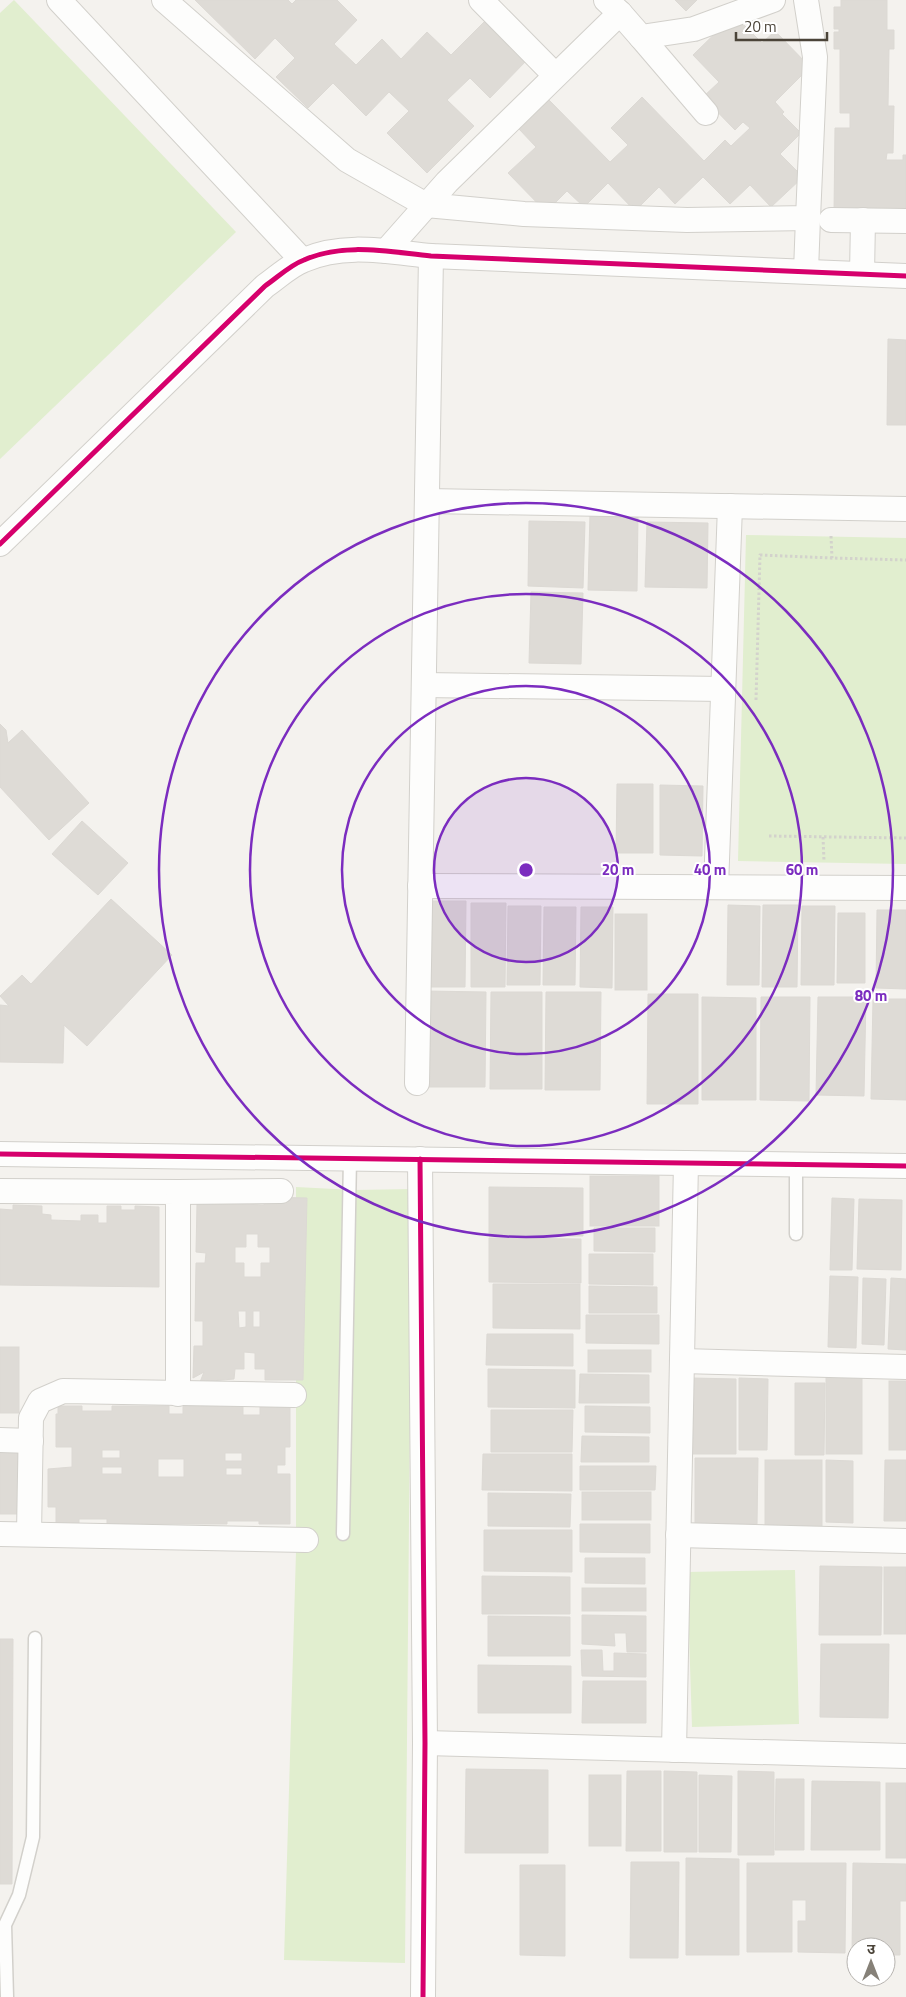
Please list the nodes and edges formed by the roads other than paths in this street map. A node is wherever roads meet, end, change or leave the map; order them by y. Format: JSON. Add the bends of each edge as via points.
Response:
{"nodes":[{"id":1,"x":59,"y":0,"type":"edge"},
{"id":2,"x":164,"y":0,"type":"edge"},
{"id":3,"x":481,"y":0,"type":"edge"},
{"id":4,"x":773,"y":0,"type":"edge"},
{"id":5,"x":806,"y":0,"type":"edge"},
{"id":6,"x":613,"y":7,"type":"edge"},
{"id":7,"x":641,"y":37,"type":"junction"},
{"id":8,"x":555,"y":75,"type":"junction"},
{"id":9,"x":706,"y":113,"type":"dead end"},
{"id":10,"x":426,"y":205,"type":"junction"},
{"id":11,"x":808,"y":218,"type":"junction"},
{"id":12,"x":831,"y":220,"type":"dead end"},
{"id":13,"x":863,"y":220,"type":"junction"},
{"id":14,"x":906,"y":221,"type":"edge"},
{"id":15,"x":386,"y":252,"type":"junction"},
{"id":16,"x":431,"y":256,"type":"junction"},
{"id":17,"x":302,"y":260,"type":"junction"},
{"id":18,"x":806,"y":271,"type":"junction"},
{"id":19,"x":862,"y":274,"type":"junction"},
{"id":20,"x":906,"y":276,"type":"edge"},
{"id":21,"x":427,"y":501,"type":"junction"},
{"id":22,"x":730,"y":506,"type":"junction"},
{"id":23,"x":906,"y":509,"type":"edge"},
{"id":24,"x":0,"y":544,"type":"edge"},
{"id":25,"x":424,"y":685,"type":"junction"},
{"id":26,"x":723,"y":689,"type":"junction"},
{"id":27,"x":420,"y":886,"type":"junction"},
{"id":28,"x":716,"y":887,"type":"junction"},
{"id":29,"x":906,"y":888,"type":"edge"},
{"id":30,"x":417,"y":1082,"type":"dead end"},
{"id":31,"x":0,"y":1154,"type":"edge"},
{"id":32,"x":350,"y":1158,"type":"junction"},
{"id":33,"x":420,"y":1159,"type":"junction"},
{"id":34,"x":686,"y":1163,"type":"junction"},
{"id":35,"x":796,"y":1165,"type":"junction"},
{"id":36,"x":906,"y":1166,"type":"edge"},
{"id":37,"x":0,"y":1191,"type":"edge"},
{"id":38,"x":282,"y":1191,"type":"dead end"},
{"id":39,"x":178,"y":1192,"type":"junction"},
{"id":40,"x":796,"y":1234,"type":"dead end"},
{"id":41,"x":682,"y":1361,"type":"junction"},
{"id":42,"x":906,"y":1367,"type":"edge"},
{"id":43,"x":178,"y":1394,"type":"junction"},
{"id":44,"x":294,"y":1395,"type":"dead end"},
{"id":45,"x":0,"y":1440,"type":"edge"},
{"id":46,"x":31,"y":1441,"type":"junction"},
{"id":47,"x":0,"y":1534,"type":"edge"},
{"id":48,"x":29,"y":1534,"type":"junction"},
{"id":49,"x":344,"y":1534,"type":"dead end"},
{"id":50,"x":678,"y":1536,"type":"junction"},
{"id":51,"x":306,"y":1540,"type":"dead end"},
{"id":52,"x":906,"y":1541,"type":"edge"},
{"id":53,"x":35,"y":1638,"type":"dead end"},
{"id":54,"x":425,"y":1743,"type":"junction"},
{"id":55,"x":674,"y":1750,"type":"junction"},
{"id":56,"x":906,"y":1756,"type":"edge"},
{"id":57,"x":2,"y":1925,"type":"edge"},
{"id":58,"x":7,"y":1997,"type":"edge"},
{"id":59,"x":422,"y":1997,"type":"edge"}],
"edges":[{"from":1,"to":17,"type":"street"},
{"from":2,"to":10,"type":"street","via":[[347,160]]},
{"from":3,"to":8,"type":"street"},
{"from":4,"to":7,"type":"street","via":[[694,29]]},
{"from":5,"to":11,"type":"street","via":[[815,57]]},
{"from":6,"to":7,"type":"street"},
{"from":6,"to":8,"type":"street"},
{"from":7,"to":9,"type":"street"},
{"from":8,"to":10,"type":"street"},
{"from":10,"to":11,"type":"street","via":[[524,214],[687,220]]},
{"from":10,"to":15,"type":"street"},
{"from":11,"to":18,"type":"street"},
{"from":12,"to":13,"type":"street"},
{"from":13,"to":14,"type":"street"},
{"from":13,"to":19,"type":"street"},
{"from":15,"to":16,"type":"street"},
{"from":15,"to":17,"type":"street","via":[[344,250]]},
{"from":16,"to":18,"type":"street"},
{"from":16,"to":21,"type":"street"},
{"from":17,"to":24,"type":"street","via":[[265,286]]},
{"from":18,"to":19,"type":"street"},
{"from":19,"to":20,"type":"street"},
{"from":21,"to":22,"type":"street"},
{"from":21,"to":25,"type":"street"},
{"from":22,"to":23,"type":"street"},
{"from":22,"to":26,"type":"street"},
{"from":25,"to":26,"type":"street"},
{"from":25,"to":27,"type":"street"},
{"from":26,"to":28,"type":"street"},
{"from":27,"to":28,"type":"street"},
{"from":27,"to":30,"type":"street"},
{"from":28,"to":29,"type":"street"},
{"from":31,"to":32,"type":"street"},
{"from":32,"to":33,"type":"street"},
{"from":32,"to":49,"type":"lane"},
{"from":33,"to":34,"type":"street"},
{"from":33,"to":54,"type":"street"},
{"from":34,"to":35,"type":"street"},
{"from":34,"to":41,"type":"street"},
{"from":35,"to":36,"type":"street"},
{"from":35,"to":40,"type":"lane"},
{"from":37,"to":39,"type":"street"},
{"from":38,"to":39,"type":"street"},
{"from":39,"to":43,"type":"street"},
{"from":41,"to":42,"type":"street"},
{"from":41,"to":50,"type":"street"},
{"from":43,"to":44,"type":"street"},
{"from":43,"to":46,"type":"street","via":[[63,1391],[40,1401],[31,1418]]},
{"from":45,"to":46,"type":"street"},
{"from":46,"to":48,"type":"street"},
{"from":47,"to":48,"type":"street"},
{"from":48,"to":51,"type":"street"},
{"from":50,"to":52,"type":"street"},
{"from":50,"to":55,"type":"street"},
{"from":53,"to":57,"type":"lane","via":[[33,1837],[19,1895]]},
{"from":54,"to":55,"type":"street"},
{"from":54,"to":59,"type":"street"},
{"from":55,"to":56,"type":"street"},
{"from":57,"to":58,"type":"lane"}]}
